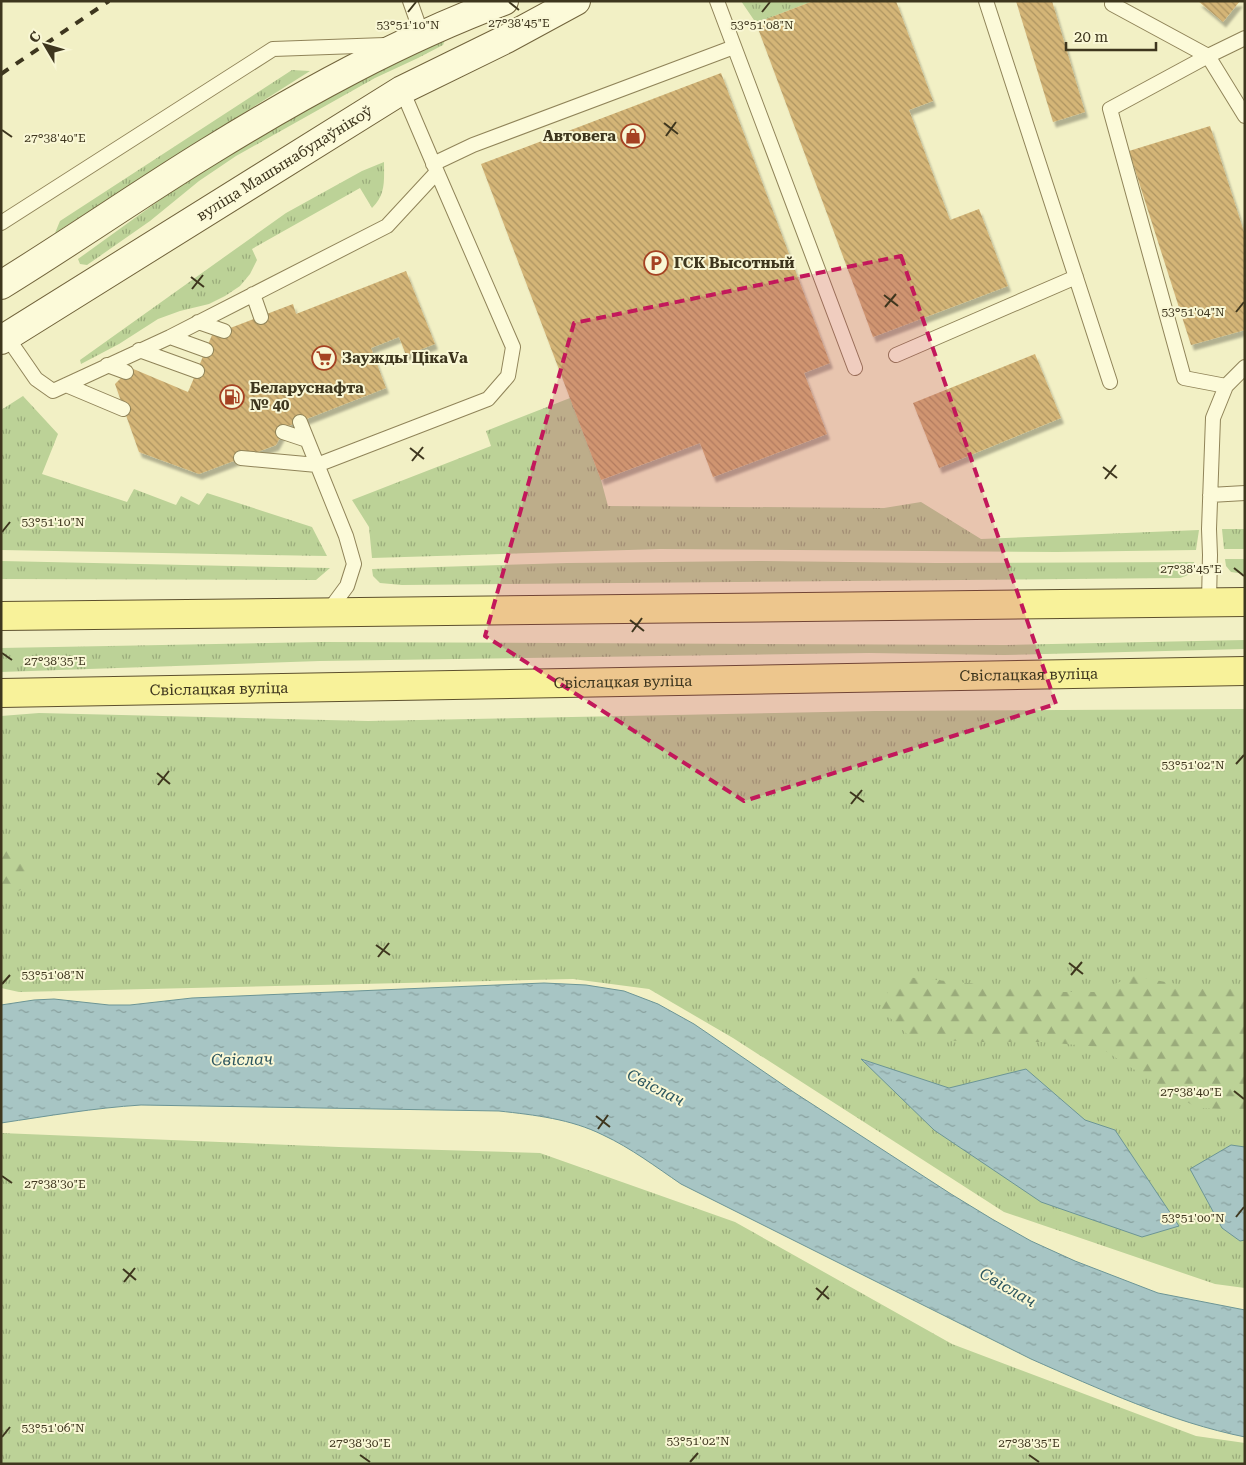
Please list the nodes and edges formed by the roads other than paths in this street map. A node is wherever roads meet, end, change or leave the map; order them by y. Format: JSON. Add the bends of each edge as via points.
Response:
{"nodes":[{"id":1,"x":410,"y":1,"type":"edge"},
{"id":2,"x":504,"y":1,"type":"edge"},
{"id":3,"x":576,"y":1,"type":"edge"},
{"id":4,"x":717,"y":1,"type":"edge"},
{"id":5,"x":986,"y":1,"type":"edge"},
{"id":6,"x":1112,"y":4,"type":"dead end"},
{"id":7,"x":1245,"y":38,"type":"edge"},
{"id":8,"x":411,"y":40,"type":"junction"},
{"id":9,"x":734,"y":46,"type":"junction"},
{"id":10,"x":1208,"y":56,"type":"junction"},
{"id":11,"x":402,"y":90,"type":"junction"},
{"id":12,"x":1245,"y":116,"type":"edge"},
{"id":13,"x":435,"y":168,"type":"junction"},
{"id":14,"x":1,"y":223,"type":"edge"},
{"id":15,"x":4,"y":277,"type":"edge"},
{"id":16,"x":1076,"y":277,"type":"junction"},
{"id":17,"x":253,"y":294,"type":"junction"},
{"id":18,"x":261,"y":316,"type":"dead end"},
{"id":19,"x":198,"y":322,"type":"junction"},
{"id":20,"x":224,"y":331,"type":"dead end"},
{"id":21,"x":170,"y":337,"type":"junction"},
{"id":22,"x":4,"y":338,"type":"edge"},
{"id":23,"x":139,"y":350,"type":"junction"},
{"id":24,"x":206,"y":350,"type":"dead end"},
{"id":25,"x":896,"y":354,"type":"dead end"},
{"id":26,"x":107,"y":365,"type":"junction"},
{"id":27,"x":1245,"y":367,"type":"edge"},
{"id":28,"x":856,"y":368,"type":"dead end"},
{"id":29,"x":197,"y":371,"type":"dead end"},
{"id":30,"x":126,"y":372,"type":"dead end"},
{"id":31,"x":1110,"y":382,"type":"dead end"},
{"id":32,"x":66,"y":385,"type":"junction"},
{"id":33,"x":1226,"y":386,"type":"junction"},
{"id":34,"x":123,"y":409,"type":"dead end"},
{"id":35,"x":300,"y":422,"type":"dead end"},
{"id":36,"x":283,"y":432,"type":"dead end"},
{"id":37,"x":307,"y":440,"type":"junction"},
{"id":38,"x":241,"y":458,"type":"dead end"},
{"id":39,"x":317,"y":465,"type":"junction"},
{"id":40,"x":1245,"y":492,"type":"edge"},
{"id":41,"x":1210,"y":495,"type":"junction"},
{"id":42,"x":1209,"y":602,"type":"junction"},
{"id":43,"x":1245,"y":602,"type":"edge"},
{"id":44,"x":327,"y":613,"type":"junction"},
{"id":45,"x":1,"y":616,"type":"edge"},
{"id":46,"x":1245,"y":671,"type":"edge"},
{"id":47,"x":1,"y":694,"type":"edge"}],
"edges":[{"from":1,"to":8,"type":"lane"},
{"from":2,"to":8,"type":"main road"},
{"from":3,"to":11,"type":"main road","name":"вуліца Машынабудаўнікоў"},
{"from":4,"to":9,"type":"lane"},
{"from":5,"to":16,"type":"lane"},
{"from":6,"to":10,"type":"lane"},
{"from":7,"to":10,"type":"lane"},
{"from":8,"to":14,"type":"lane","via":[[273,50]]},
{"from":8,"to":15,"type":"main road","via":[[304,95]]},
{"from":9,"to":13,"type":"lane","via":[[473,146]]},
{"from":9,"to":28,"type":"lane"},
{"from":10,"to":12,"type":"lane"},
{"from":10,"to":33,"type":"lane","via":[[1110,109],[1184,378]]},
{"from":11,"to":13,"type":"lane"},
{"from":11,"to":22,"type":"main road","name":"вуліца Машынабудаўнікоў"},
{"from":13,"to":17,"type":"lane","via":[[387,226]]},
{"from":13,"to":39,"type":"lane","via":[[513,347],[508,376],[488,399]]},
{"from":16,"to":25,"type":"lane"},
{"from":16,"to":31,"type":"lane"},
{"from":17,"to":18,"type":"lane"},
{"from":17,"to":19,"type":"lane"},
{"from":19,"to":20,"type":"lane"},
{"from":19,"to":21,"type":"lane"},
{"from":21,"to":23,"type":"lane"},
{"from":21,"to":24,"type":"lane"},
{"from":22,"to":32,"type":"lane","via":[[36,379],[53,392]]},
{"from":23,"to":26,"type":"lane"},
{"from":23,"to":29,"type":"lane"},
{"from":26,"to":30,"type":"lane"},
{"from":26,"to":32,"type":"lane"},
{"from":27,"to":33,"type":"lane"},
{"from":32,"to":34,"type":"lane"},
{"from":33,"to":41,"type":"lane","via":[[1213,418]]},
{"from":35,"to":37,"type":"lane"},
{"from":36,"to":37,"type":"lane"},
{"from":37,"to":39,"type":"lane"},
{"from":38,"to":39,"type":"lane"},
{"from":39,"to":44,"type":"lane","via":[[354,564],[347,586]]},
{"from":40,"to":41,"type":"lane"},
{"from":41,"to":42,"type":"lane"},
{"from":42,"to":43,"type":"main road"},
{"from":42,"to":44,"type":"main road"},
{"from":44,"to":45,"type":"main road"},
{"from":46,"to":47,"type":"main road","name":"Свіслацкая вуліца"}]}
